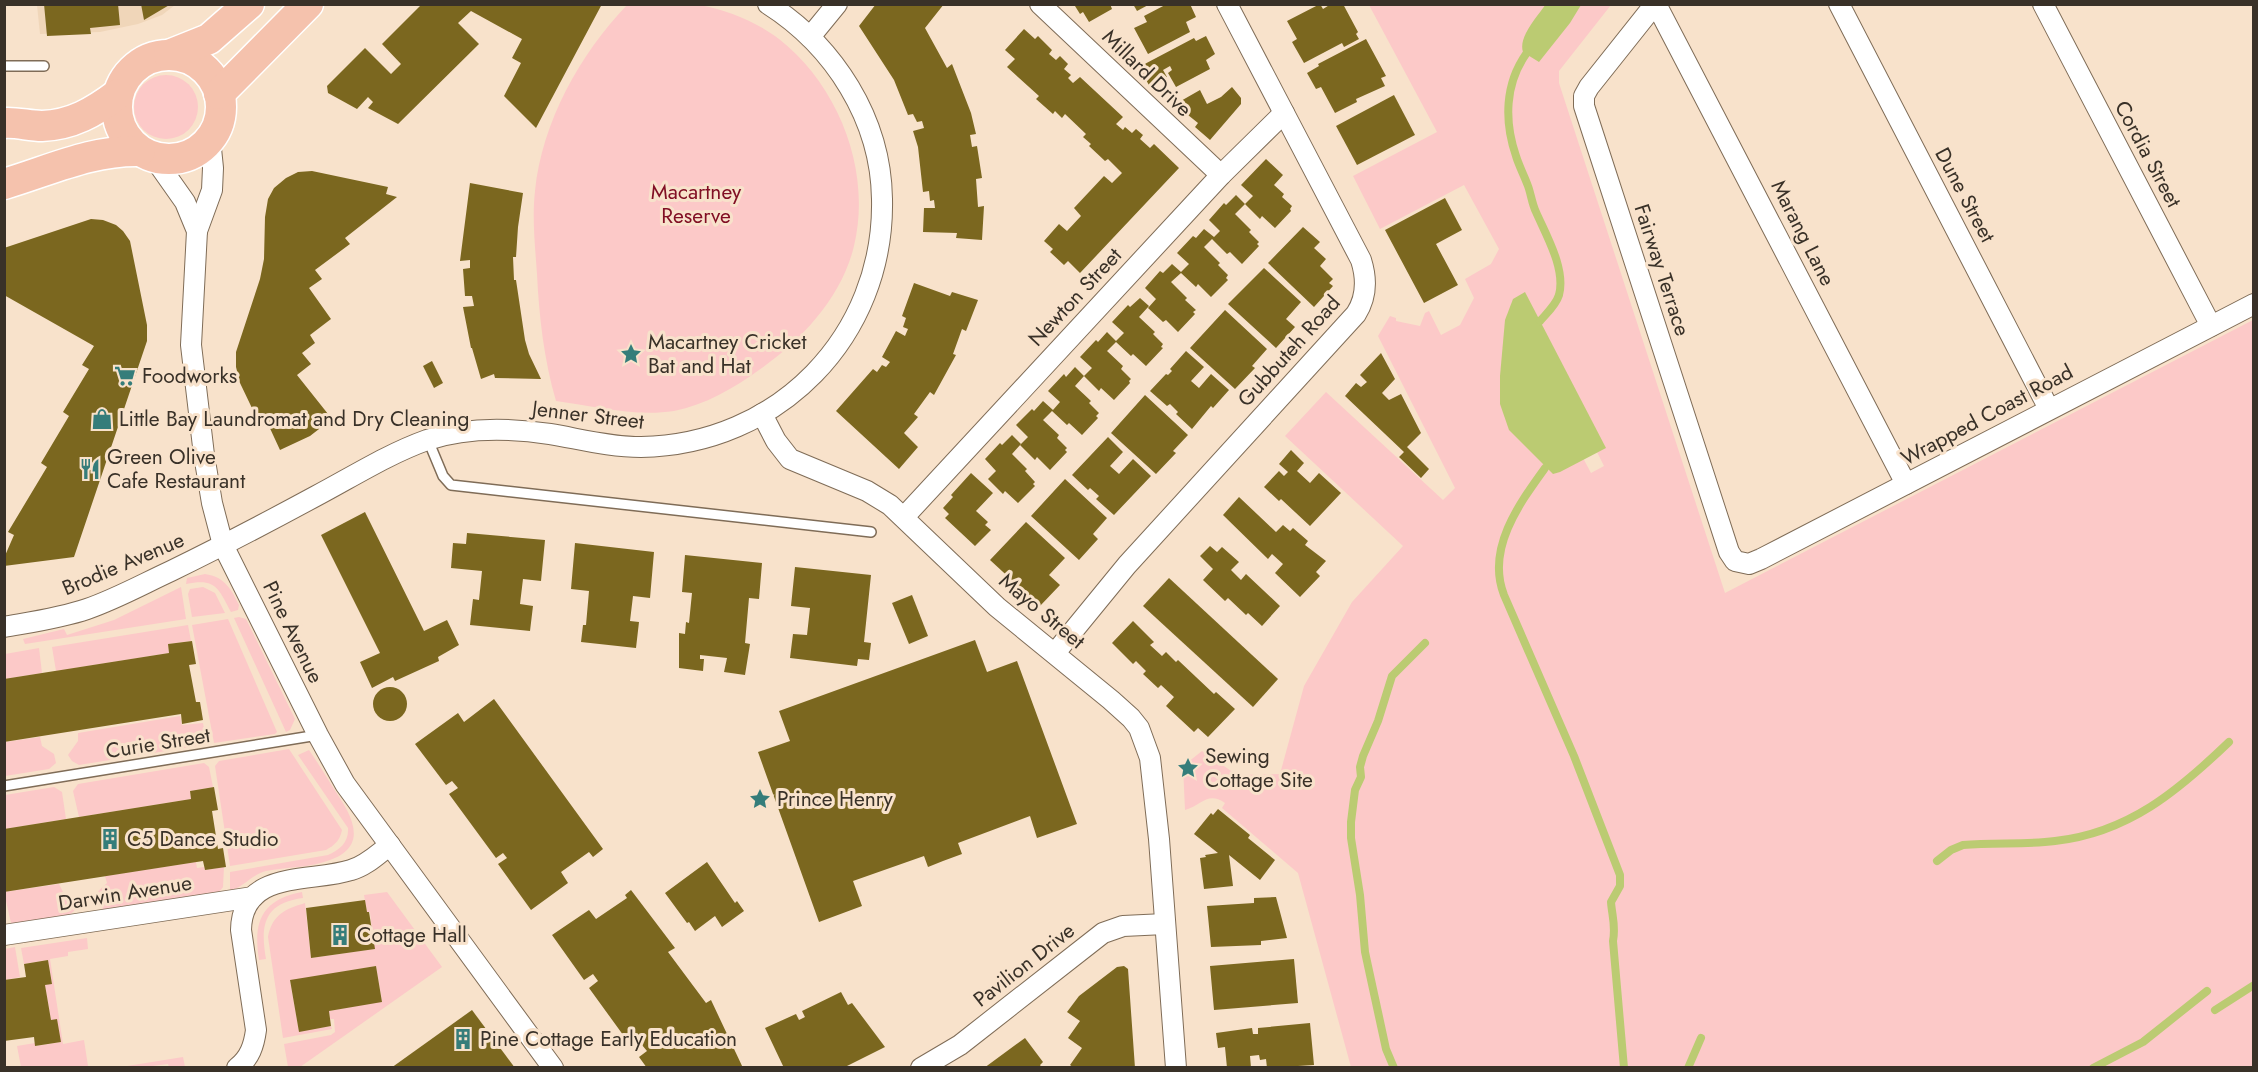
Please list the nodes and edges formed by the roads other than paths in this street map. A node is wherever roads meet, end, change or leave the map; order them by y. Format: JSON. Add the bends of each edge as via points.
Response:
{"nodes":[{"id":1,"x":249,"y":4,"type":"edge"},
{"id":2,"x":309,"y":4,"type":"edge"},
{"id":3,"x":768,"y":4,"type":"edge"},
{"id":4,"x":837,"y":4,"type":"edge"},
{"id":5,"x":1040,"y":4,"type":"edge"},
{"id":6,"x":1227,"y":4,"type":"edge"},
{"id":7,"x":1655,"y":4,"type":"edge"},
{"id":8,"x":1839,"y":4,"type":"edge"},
{"id":9,"x":2043,"y":4,"type":"edge"},
{"id":10,"x":810,"y":37,"type":"junction"},
{"id":11,"x":170,"y":55,"type":"junction"},
{"id":12,"x":4,"y":66,"type":"edge"},
{"id":13,"x":45,"y":66,"type":"dead end"},
{"id":14,"x":118,"y":94,"type":"junction"},
{"id":15,"x":219,"y":94,"type":"junction"},
{"id":16,"x":1284,"y":113,"type":"junction"},
{"id":17,"x":4,"y":123,"type":"edge"},
{"id":18,"x":210,"y":139,"type":"junction"},
{"id":19,"x":147,"y":154,"type":"junction"},
{"id":20,"x":1221,"y":175,"type":"junction"},
{"id":21,"x":4,"y":184,"type":"edge"},
{"id":22,"x":196,"y":231,"type":"junction"},
{"id":23,"x":2253,"y":304,"type":"edge"},
{"id":24,"x":2211,"y":326,"type":"junction"},
{"id":25,"x":2049,"y":409,"type":"junction"},
{"id":26,"x":762,"y":414,"type":"junction"},
{"id":27,"x":428,"y":440,"type":"junction"},
{"id":28,"x":1906,"y":484,"type":"junction"},
{"id":29,"x":904,"y":517,"type":"junction"},
{"id":30,"x":871,"y":532,"type":"dead end"},
{"id":31,"x":223,"y":545,"type":"junction"},
{"id":32,"x":1741,"y":563,"type":"joint"},
{"id":33,"x":4,"y":627,"type":"edge"},
{"id":34,"x":1054,"y":653,"type":"junction"},
{"id":35,"x":318,"y":735,"type":"junction"},
{"id":36,"x":4,"y":786,"type":"edge"},
{"id":37,"x":390,"y":845,"type":"junction"},
{"id":38,"x":253,"y":897,"type":"junction"},
{"id":39,"x":1164,"y":924,"type":"junction"},
{"id":40,"x":4,"y":935,"type":"edge"},
{"id":41,"x":244,"y":1066,"type":"edge"},
{"id":42,"x":553,"y":1068,"type":"edge"},
{"id":43,"x":921,"y":1068,"type":"edge"},
{"id":44,"x":1176,"y":1068,"type":"edge"}],
"edges":[{"from":1,"to":11,"type":"main road","via":[[208,39]]},
{"from":2,"to":15,"type":"main road"},
{"from":3,"to":10,"type":"street","name":"Jenner Street"},
{"from":4,"to":10,"type":"street"},
{"from":5,"to":20,"type":"street","name":"Millard Drive"},
{"from":6,"to":16,"type":"street","name":"Gubbuteh Road"},
{"from":7,"to":28,"type":"street","name":"Marang Lane"},
{"from":7,"to":32,"type":"street","name":"Fairway Terrace","via":[[1589,87],[1584,106],[1729,552],[1734,561]]},
{"from":8,"to":25,"type":"street","name":"Dune Street"},
{"from":9,"to":24,"type":"street","name":"Cordia Street"},
{"from":10,"to":26,"type":"street","name":"Jenner Street","via":[[847,82],[867,124],[880,173],[881,231],[869,285],[838,346],[810,378]]},
{"from":11,"to":14,"type":"main road","via":[[139,64],[126,77]]},
{"from":11,"to":15,"type":"main road","via":[[201,66]]},
{"from":12,"to":13,"type":"lane"},
{"from":14,"to":17,"type":"main road","via":[[71,122],[40,126]]},
{"from":14,"to":19,"type":"main road","via":[[120,126],[128,140]]},
{"from":15,"to":18,"type":"main road","via":[[220,117]]},
{"from":16,"to":20,"type":"street","name":"Newton Street"},
{"from":16,"to":34,"type":"street","name":"Gubbuteh Road","via":[[1360,260],[1364,299],[1360,308],[1127,565]]},
{"from":18,"to":19,"type":"main road","via":[[185,157],[170,160]]},
{"from":18,"to":22,"type":"street","via":[[212,184]]},
{"from":19,"to":21,"type":"main road","via":[[94,154]]},
{"from":19,"to":22,"type":"street","name":"Pine Avenue","via":[[185,202]]},
{"from":20,"to":29,"type":"street","name":"Newton Street"},
{"from":22,"to":31,"type":"street","name":"Pine Avenue","via":[[191,345],[204,455]]},
{"from":23,"to":24,"type":"street","name":"Wrapped Coast Road"},
{"from":24,"to":25,"type":"street","name":"Wrapped Coast Road"},
{"from":25,"to":28,"type":"street","name":"Wrapped Coast Road"},
{"from":26,"to":27,"type":"street","name":"Jenner Street","via":[[719,433],[651,446],[610,445],[511,430],[474,431]]},
{"from":26,"to":29,"type":"street","name":"Mayo Street","via":[[790,459],[867,491]]},
{"from":27,"to":30,"type":"lane","via":[[443,476],[451,485]]},
{"from":27,"to":31,"type":"street","name":"Jenner Street","via":[[386,458]]},
{"from":28,"to":32,"type":"street","name":"Wrapped Coast Road","via":[[1761,559]]},
{"from":29,"to":34,"type":"street","name":"Mayo Street","via":[[990,601]]},
{"from":31,"to":33,"type":"street","name":"Brodie Avenue","via":[[88,609]]},
{"from":31,"to":35,"type":"street","name":"Pine Avenue"},
{"from":34,"to":39,"type":"street","name":"Mayo Street","via":[[1131,718],[1144,738],[1150,758]]},
{"from":35,"to":36,"type":"lane","name":"Curie Street"},
{"from":35,"to":37,"type":"street","name":"Pine Avenue","via":[[345,784]]},
{"from":37,"to":38,"type":"street","name":"Darwin Avenue","via":[[354,870],[273,884]]},
{"from":37,"to":42,"type":"street","name":"Pine Avenue"},
{"from":38,"to":40,"type":"street","name":"Darwin Avenue"},
{"from":38,"to":41,"type":"street","via":[[242,916],[241,930],[256,1030],[255,1043]]},
{"from":39,"to":43,"type":"street","name":"Pavilion Drive","via":[[1122,926],[1103,933],[960,1046]]},
{"from":39,"to":44,"type":"street","name":"Mayo Street"}]}
